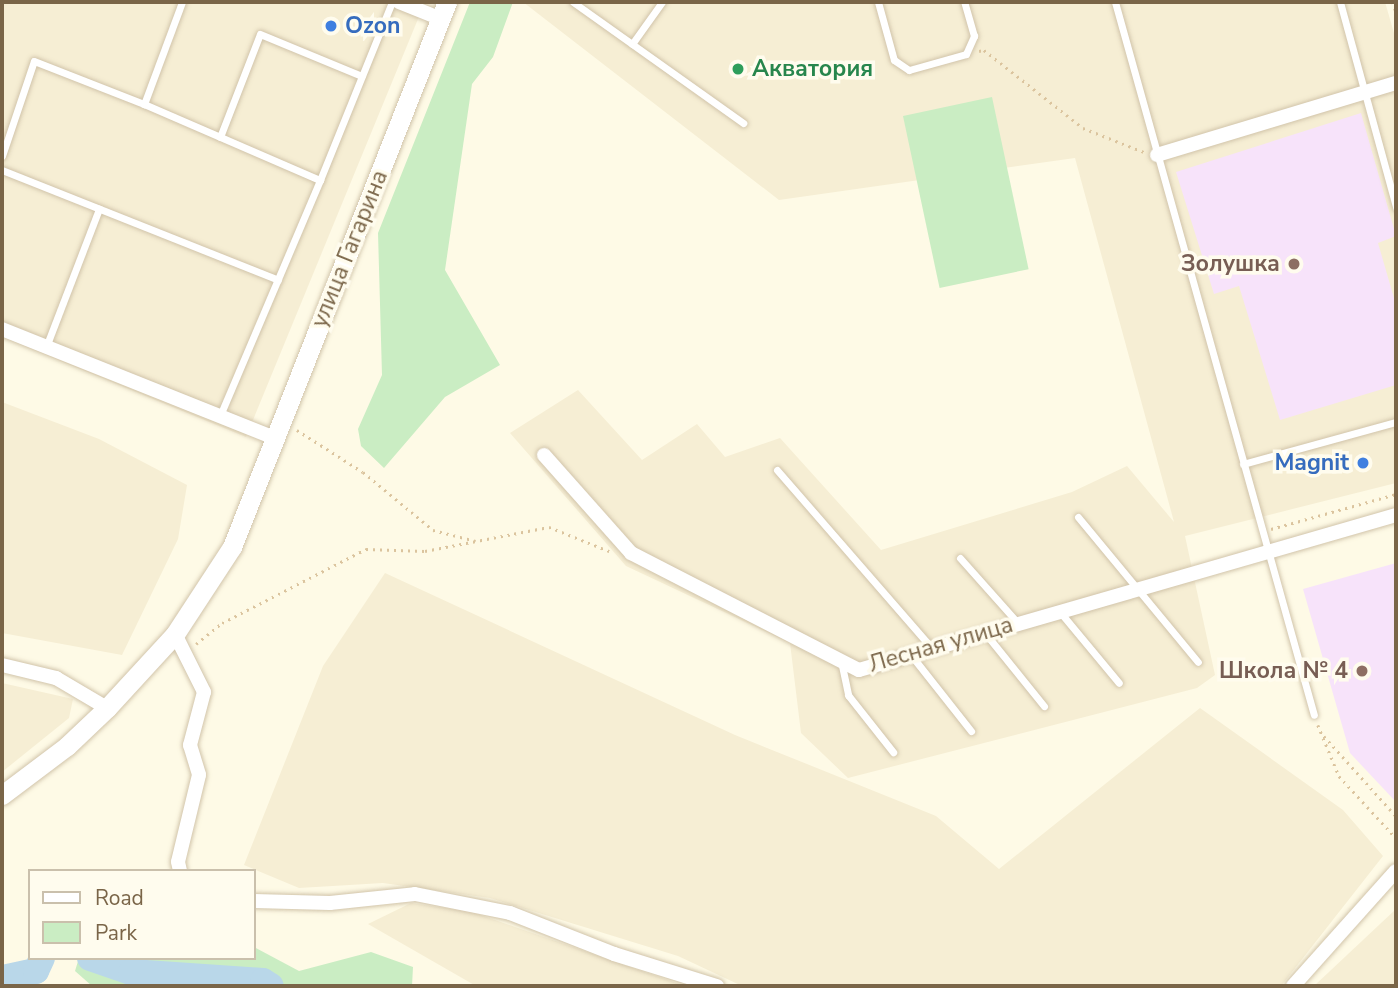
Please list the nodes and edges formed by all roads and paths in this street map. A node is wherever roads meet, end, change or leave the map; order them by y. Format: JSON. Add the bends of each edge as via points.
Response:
{"nodes":[{"id":1,"x":181,"y":2,"type":"edge"},
{"id":2,"x":392,"y":2,"type":"edge"},
{"id":3,"x":399,"y":2,"type":"edge"},
{"id":4,"x":573,"y":2,"type":"edge"},
{"id":5,"x":662,"y":2,"type":"edge"},
{"id":6,"x":878,"y":2,"type":"edge"},
{"id":7,"x":964,"y":2,"type":"edge"},
{"id":8,"x":1115,"y":2,"type":"edge"},
{"id":9,"x":1340,"y":2,"type":"edge"},
{"id":10,"x":1393,"y":2,"type":"edge"},
{"id":11,"x":444,"y":10,"type":"edge"},
{"id":12,"x":1396,"y":12,"type":"edge"},
{"id":13,"x":632,"y":44,"type":"junction"},
{"id":14,"x":966,"y":54,"type":"junction"},
{"id":15,"x":362,"y":76,"type":"junction"},
{"id":16,"x":1396,"y":83,"type":"edge"},
{"id":17,"x":1365,"y":93,"type":"junction"},
{"id":18,"x":144,"y":104,"type":"junction"},
{"id":19,"x":743,"y":123,"type":"dead end"},
{"id":20,"x":220,"y":136,"type":"junction"},
{"id":21,"x":1157,"y":155,"type":"junction"},
{"id":22,"x":2,"y":156,"type":"edge"},
{"id":23,"x":2,"y":170,"type":"edge"},
{"id":24,"x":320,"y":180,"type":"junction"},
{"id":25,"x":1396,"y":207,"type":"edge"},
{"id":26,"x":99,"y":209,"type":"junction"},
{"id":27,"x":278,"y":280,"type":"junction"},
{"id":28,"x":2,"y":329,"type":"edge"},
{"id":29,"x":46,"y":347,"type":"junction"},
{"id":30,"x":220,"y":416,"type":"junction"},
{"id":31,"x":1396,"y":422,"type":"edge"},
{"id":32,"x":278,"y":430,"type":"junction"},
{"id":33,"x":544,"y":454,"type":"dead end"},
{"id":34,"x":1243,"y":464,"type":"junction"},
{"id":35,"x":777,"y":470,"type":"dead end"},
{"id":36,"x":1396,"y":494,"type":"edge"},
{"id":37,"x":1396,"y":515,"type":"edge"},
{"id":38,"x":1078,"y":517,"type":"dead end"},
{"id":39,"x":1261,"y":532,"type":"junction"},
{"id":40,"x":478,"y":542,"type":"junction"},
{"id":41,"x":1267,"y":551,"type":"junction"},
{"id":42,"x":619,"y":555,"type":"dead end"},
{"id":43,"x":960,"y":558,"type":"dead end"},
{"id":44,"x":1137,"y":589,"type":"junction"},
{"id":45,"x":1059,"y":611,"type":"junction"},
{"id":46,"x":1019,"y":623,"type":"junction"},
{"id":47,"x":985,"y":633,"type":"junction"},
{"id":48,"x":179,"y":640,"type":"junction"},
{"id":49,"x":932,"y":648,"type":"junction"},
{"id":50,"x":910,"y":654,"type":"junction"},
{"id":51,"x":841,"y":660,"type":"junction"},
{"id":52,"x":1198,"y":662,"type":"dead end"},
{"id":53,"x":2,"y":665,"type":"edge"},
{"id":54,"x":1119,"y":683,"type":"dead end"},
{"id":55,"x":1044,"y":706,"type":"dead end"},
{"id":56,"x":107,"y":708,"type":"junction"},
{"id":57,"x":1314,"y":715,"type":"joint"},
{"id":58,"x":971,"y":732,"type":"dead end"},
{"id":59,"x":1322,"y":734,"type":"junction"},
{"id":60,"x":893,"y":752,"type":"dead end"},
{"id":61,"x":2,"y":795,"type":"edge"},
{"id":62,"x":1396,"y":816,"type":"edge"},
{"id":63,"x":1396,"y":838,"type":"edge"},
{"id":64,"x":180,"y":869,"type":"edge"},
{"id":65,"x":1395,"y":870,"type":"edge"},
{"id":66,"x":256,"y":901,"type":"edge"},
{"id":67,"x":717,"y":986,"type":"edge"},
{"id":68,"x":1293,"y":986,"type":"edge"}],
"edges":[{"from":1,"to":18,"type":"lane"},
{"from":2,"to":15,"type":"lane"},
{"from":3,"to":11,"type":"street"},
{"from":4,"to":13,"type":"lane"},
{"from":5,"to":13,"type":"lane"},
{"from":6,"to":14,"type":"lane","via":[[894,60],[909,70]]},
{"from":7,"to":14,"type":"lane","via":[[974,36]]},
{"from":8,"to":21,"type":"lane"},
{"from":9,"to":17,"type":"lane"},
{"from":10,"to":12,"type":"path"},
{"from":11,"to":32,"type":"street","name":"улица Гагарина"},
{"from":13,"to":19,"type":"lane"},
{"from":14,"to":21,"type":"path","via":[[984,50],[1083,128]]},
{"from":15,"to":20,"type":"lane","via":[[260,34]]},
{"from":15,"to":24,"type":"lane"},
{"from":16,"to":17,"type":"street"},
{"from":17,"to":21,"type":"street"},
{"from":17,"to":25,"type":"lane"},
{"from":18,"to":20,"type":"lane"},
{"from":18,"to":22,"type":"lane","via":[[34,61]]},
{"from":20,"to":24,"type":"lane"},
{"from":21,"to":34,"type":"lane"},
{"from":23,"to":26,"type":"lane"},
{"from":24,"to":27,"type":"lane"},
{"from":26,"to":27,"type":"lane"},
{"from":26,"to":29,"type":"lane"},
{"from":27,"to":30,"type":"lane"},
{"from":28,"to":29,"type":"street"},
{"from":29,"to":30,"type":"street"},
{"from":30,"to":32,"type":"street"},
{"from":31,"to":34,"type":"lane"},
{"from":32,"to":40,"type":"path","via":[[325,445],[433,530]]},
{"from":32,"to":48,"type":"street","name":"улица Гагарина","via":[[232,547]]},
{"from":33,"to":51,"type":"street","name":"Лесная улица","via":[[631,553],[717,601]]},
{"from":34,"to":39,"type":"lane"},
{"from":35,"to":49,"type":"lane"},
{"from":36,"to":39,"type":"path"},
{"from":37,"to":41,"type":"street","name":"Лесная улица"},
{"from":38,"to":44,"type":"lane"},
{"from":39,"to":41,"type":"lane"},
{"from":40,"to":42,"type":"path","via":[[549,527]]},
{"from":40,"to":48,"type":"path","via":[[425,551],[366,549],[222,623],[198,644]]},
{"from":41,"to":44,"type":"street","name":"Лесная улица"},
{"from":41,"to":57,"type":"lane"},
{"from":43,"to":46,"type":"lane"},
{"from":44,"to":45,"type":"street","name":"Лесная улица"},
{"from":44,"to":52,"type":"lane"},
{"from":45,"to":46,"type":"street","name":"Лесная улица"},
{"from":45,"to":54,"type":"lane"},
{"from":46,"to":47,"type":"street","name":"Лесная улица"},
{"from":47,"to":49,"type":"street","name":"Лесная улица"},
{"from":47,"to":55,"type":"lane"},
{"from":48,"to":56,"type":"street","name":"улица Гагарина"},
{"from":48,"to":64,"type":"street","via":[[204,692],[190,746],[199,775]]},
{"from":49,"to":50,"type":"street","name":"Лесная улица"},
{"from":50,"to":51,"type":"street","name":"Лесная улица","via":[[859,670]]},
{"from":50,"to":58,"type":"lane"},
{"from":51,"to":60,"type":"lane","via":[[848,695]]},
{"from":53,"to":56,"type":"street","via":[[56,678]]},
{"from":56,"to":61,"type":"street","name":"улица Гагарина","via":[[67,746]]},
{"from":57,"to":59,"type":"path"},
{"from":59,"to":62,"type":"path"},
{"from":59,"to":63,"type":"path","via":[[1339,776]]},
{"from":65,"to":68,"type":"street"},
{"from":66,"to":67,"type":"street","via":[[330,903],[415,894],[510,913],[614,954]]}]}
